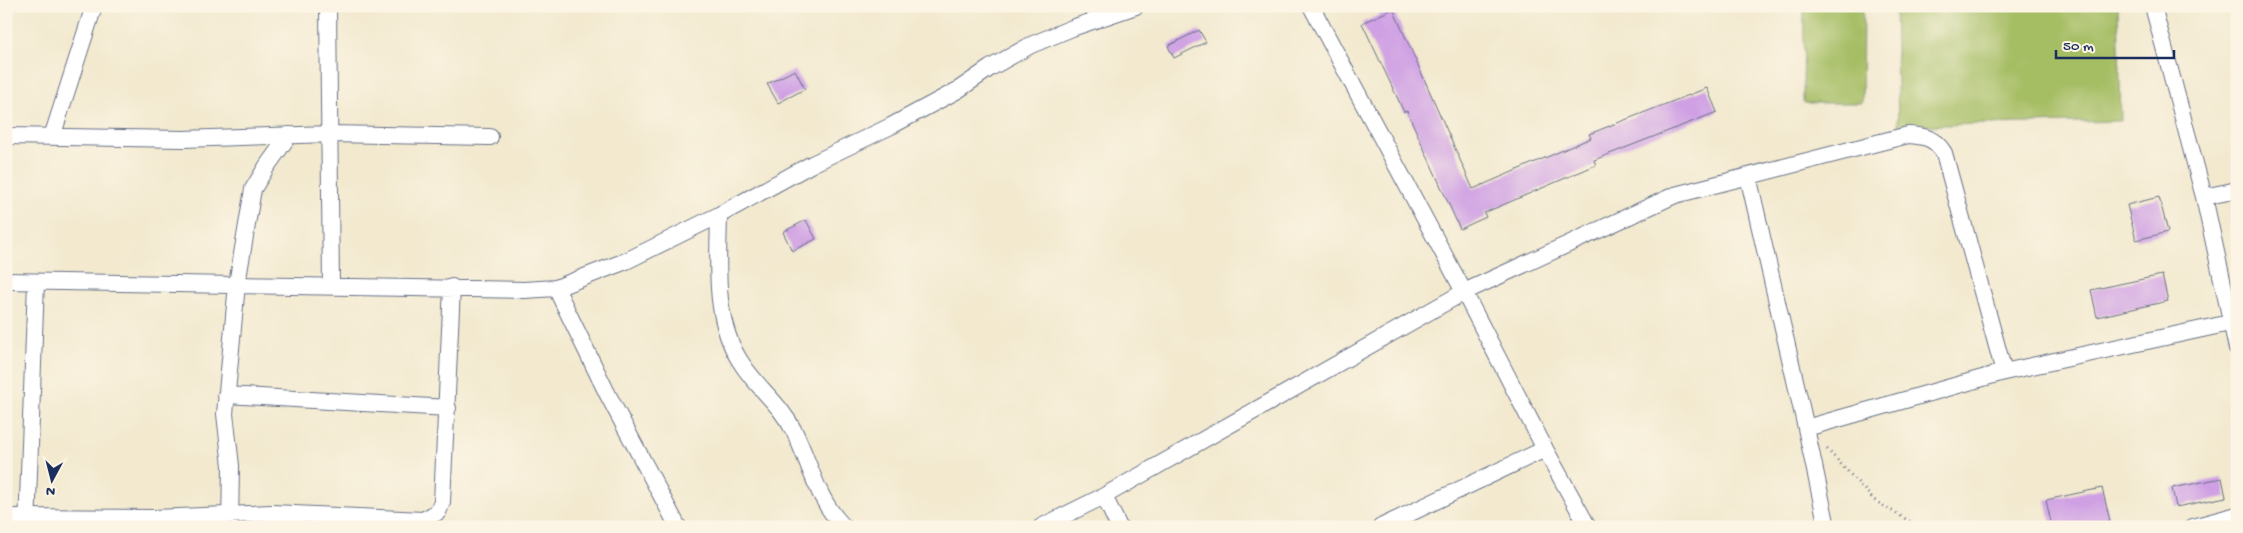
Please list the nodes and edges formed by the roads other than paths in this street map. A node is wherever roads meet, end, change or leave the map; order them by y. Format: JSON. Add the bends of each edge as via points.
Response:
{"nodes":[{"id":1,"x":94,"y":6,"type":"edge"},
{"id":2,"x":328,"y":6,"type":"edge"},
{"id":3,"x":1136,"y":6,"type":"edge"},
{"id":4,"x":1311,"y":6,"type":"edge"},
{"id":5,"x":2153,"y":6,"type":"edge"},
{"id":6,"x":329,"y":134,"type":"junction"},
{"id":7,"x":289,"y":135,"type":"junction"},
{"id":8,"x":6,"y":136,"type":"edge"},
{"id":9,"x":52,"y":137,"type":"junction"},
{"id":10,"x":490,"y":137,"type":"dead end"},
{"id":11,"x":1748,"y":176,"type":"junction"},
{"id":12,"x":2237,"y":190,"type":"edge"},
{"id":13,"x":2204,"y":197,"type":"junction"},
{"id":14,"x":719,"y":216,"type":"junction"},
{"id":15,"x":6,"y":281,"type":"edge"},
{"id":16,"x":36,"y":282,"type":"junction"},
{"id":17,"x":237,"y":284,"type":"junction"},
{"id":18,"x":331,"y":285,"type":"junction"},
{"id":19,"x":452,"y":287,"type":"junction"},
{"id":20,"x":556,"y":288,"type":"junction"},
{"id":21,"x":1464,"y":292,"type":"junction"},
{"id":22,"x":2230,"y":323,"type":"junction"},
{"id":23,"x":2237,"y":348,"type":"edge"},
{"id":24,"x":2004,"y":372,"type":"junction"},
{"id":25,"x":226,"y":395,"type":"junction"},
{"id":26,"x":448,"y":408,"type":"junction"},
{"id":27,"x":1806,"y":428,"type":"junction"},
{"id":28,"x":1545,"y":449,"type":"junction"},
{"id":29,"x":1104,"y":496,"type":"junction"},
{"id":30,"x":2237,"y":515,"type":"edge"},
{"id":31,"x":6,"y":517,"type":"edge"},
{"id":32,"x":230,"y":521,"type":"edge"},
{"id":33,"x":27,"y":522,"type":"edge"},
{"id":34,"x":678,"y":527,"type":"edge"},
{"id":35,"x":844,"y":527,"type":"edge"},
{"id":36,"x":1041,"y":527,"type":"edge"},
{"id":37,"x":1119,"y":527,"type":"edge"},
{"id":38,"x":1381,"y":527,"type":"edge"},
{"id":39,"x":1588,"y":527,"type":"edge"},
{"id":40,"x":1827,"y":527,"type":"edge"},
{"id":41,"x":2192,"y":527,"type":"edge"}],
"edges":[{"from":1,"to":9,"type":"street"},
{"from":2,"to":6,"type":"street"},
{"from":3,"to":14,"type":"street","via":[[1031,45],[958,90],[812,164]]},
{"from":4,"to":21,"type":"street"},
{"from":5,"to":13,"type":"street"},
{"from":6,"to":7,"type":"street"},
{"from":6,"to":10,"type":"street"},
{"from":6,"to":18,"type":"street"},
{"from":7,"to":9,"type":"street","via":[[183,139]]},
{"from":7,"to":17,"type":"street","via":[[254,190]]},
{"from":8,"to":9,"type":"street"},
{"from":11,"to":21,"type":"street","via":[[1675,195]]},
{"from":11,"to":24,"type":"street","via":[[1908,135],[1934,140],[1944,153]]},
{"from":11,"to":27,"type":"street"},
{"from":12,"to":13,"type":"street"},
{"from":13,"to":22,"type":"street"},
{"from":14,"to":20,"type":"street","via":[[626,261]]},
{"from":14,"to":35,"type":"street","via":[[718,284],[727,335],[742,364],[779,405],[796,434],[808,468],[830,512]]},
{"from":15,"to":16,"type":"street"},
{"from":16,"to":17,"type":"street"},
{"from":16,"to":33,"type":"street"},
{"from":17,"to":18,"type":"street"},
{"from":17,"to":25,"type":"street"},
{"from":18,"to":19,"type":"street"},
{"from":19,"to":20,"type":"street"},
{"from":19,"to":26,"type":"street"},
{"from":20,"to":34,"type":"street"},
{"from":21,"to":28,"type":"street"},
{"from":21,"to":29,"type":"street"},
{"from":22,"to":23,"type":"street"},
{"from":22,"to":24,"type":"street"},
{"from":24,"to":27,"type":"street"},
{"from":25,"to":26,"type":"street"},
{"from":25,"to":32,"type":"street","via":[[231,466]]},
{"from":26,"to":32,"type":"street","via":[[442,502],[438,512],[432,516],[423,520],[272,513]]},
{"from":27,"to":40,"type":"street"},
{"from":28,"to":38,"type":"street"},
{"from":28,"to":39,"type":"street"},
{"from":29,"to":36,"type":"street"},
{"from":29,"to":37,"type":"street"},
{"from":30,"to":41,"type":"street"},
{"from":31,"to":33,"type":"street"},
{"from":32,"to":33,"type":"street","via":[[155,518]]}]}
